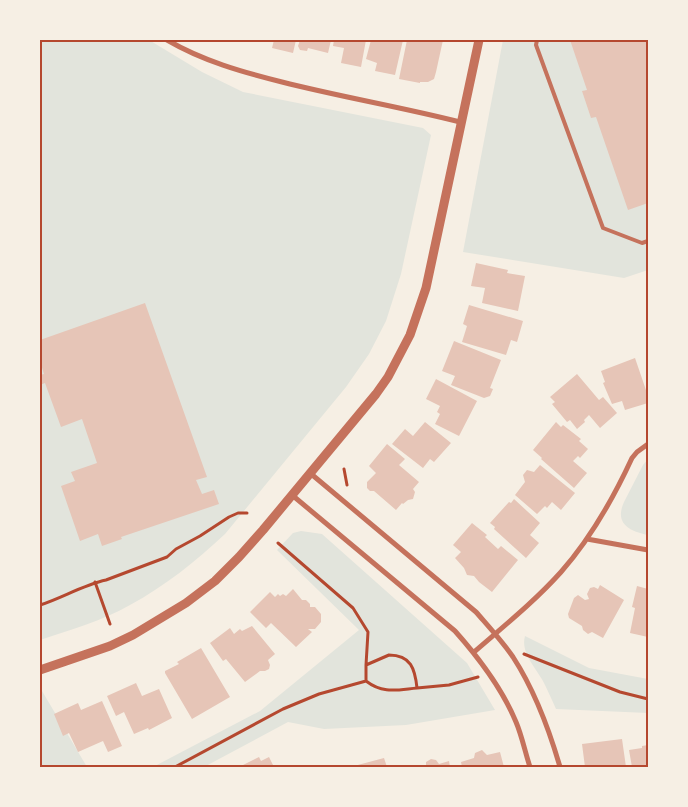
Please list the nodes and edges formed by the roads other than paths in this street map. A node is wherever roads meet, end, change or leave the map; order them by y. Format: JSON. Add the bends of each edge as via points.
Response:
{"nodes":[{"id":1,"x":167,"y":40,"type":"edge"},
{"id":2,"x":479,"y":40,"type":"edge"},
{"id":3,"x":536,"y":40,"type":"edge"},
{"id":4,"x":460,"y":122,"type":"junction"},
{"id":5,"x":648,"y":240,"type":"edge"},
{"id":6,"x":648,"y":444,"type":"edge"},
{"id":7,"x":310,"y":473,"type":"junction"},
{"id":8,"x":292,"y":494,"type":"junction"},
{"id":9,"x":587,"y":539,"type":"junction"},
{"id":10,"x":648,"y":550,"type":"edge"},
{"id":11,"x":495,"y":634,"type":"junction"},
{"id":12,"x":474,"y":652,"type":"junction"},
{"id":13,"x":40,"y":670,"type":"edge"},
{"id":14,"x":530,"y":767,"type":"edge"},
{"id":15,"x":560,"y":767,"type":"edge"}],
"edges":[{"from":1,"to":4,"type":"street","via":[[232,69]]},
{"from":2,"to":4,"type":"street"},
{"from":3,"to":5,"type":"lane","via":[[603,228],[642,243]]},
{"from":4,"to":7,"type":"street","via":[[426,288],[410,335],[376,394]]},
{"from":6,"to":9,"type":"street","via":[[632,458],[606,510]]},
{"from":7,"to":8,"type":"street"},
{"from":7,"to":11,"type":"street","via":[[476,612]]},
{"from":8,"to":12,"type":"street","via":[[455,631]]},
{"from":8,"to":13,"type":"street","via":[[239,557],[186,603],[144,630],[110,646]]},
{"from":9,"to":10,"type":"street"},
{"from":9,"to":11,"type":"street","via":[[561,572]]},
{"from":11,"to":12,"type":"street"},
{"from":11,"to":15,"type":"street","via":[[528,682],[545,720]]},
{"from":12,"to":14,"type":"street","via":[[516,722]]}]}
